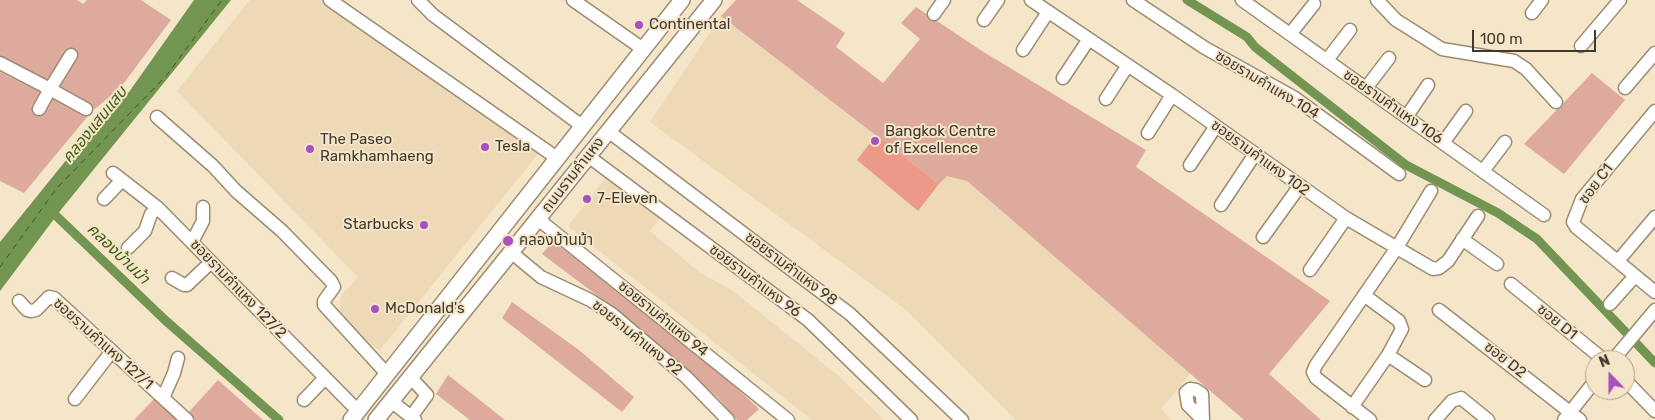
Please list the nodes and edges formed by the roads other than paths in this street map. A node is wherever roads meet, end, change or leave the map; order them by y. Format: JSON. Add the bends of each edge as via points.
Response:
{"nodes":[{"id":1,"x":330,"y":0,"type":"edge"},
{"id":2,"x":418,"y":0,"type":"edge"},
{"id":3,"x":573,"y":0,"type":"edge"},
{"id":4,"x":682,"y":0,"type":"edge"},
{"id":5,"x":714,"y":0,"type":"edge"},
{"id":6,"x":944,"y":0,"type":"edge"},
{"id":7,"x":998,"y":0,"type":"edge"},
{"id":8,"x":1031,"y":0,"type":"edge"},
{"id":9,"x":1133,"y":0,"type":"edge"},
{"id":10,"x":1377,"y":0,"type":"edge"},
{"id":11,"x":1542,"y":0,"type":"edge"},
{"id":12,"x":1620,"y":0,"type":"edge"},
{"id":13,"x":1248,"y":2,"type":"edge"},
{"id":14,"x":1314,"y":4,"type":"dead end"},
{"id":15,"x":1048,"y":12,"type":"junction"},
{"id":16,"x":1532,"y":12,"type":"dead end"},
{"id":17,"x":934,"y":14,"type":"dead end"},
{"id":18,"x":984,"y":20,"type":"dead end"},
{"id":19,"x":1350,"y":30,"type":"dead end"},
{"id":20,"x":1290,"y":34,"type":"junction"},
{"id":21,"x":1089,"y":39,"type":"junction"},
{"id":22,"x":1582,"y":46,"type":"dead end"},
{"id":23,"x":643,"y":49,"type":"junction"},
{"id":24,"x":1024,"y":50,"type":"dead end"},
{"id":25,"x":1655,"y":53,"type":"edge"},
{"id":26,"x":71,"y":55,"type":"dead end"},
{"id":27,"x":1389,"y":58,"type":"dead end"},
{"id":28,"x":1327,"y":60,"type":"junction"},
{"id":29,"x":0,"y":63,"type":"edge"},
{"id":30,"x":1128,"y":65,"type":"junction"},
{"id":31,"x":1063,"y":78,"type":"dead end"},
{"id":32,"x":1428,"y":85,"type":"dead end"},
{"id":33,"x":1366,"y":88,"type":"junction"},
{"id":34,"x":1625,"y":88,"type":"dead end"},
{"id":35,"x":50,"y":89,"type":"junction"},
{"id":36,"x":1172,"y":96,"type":"junction"},
{"id":37,"x":1106,"y":99,"type":"dead end"},
{"id":38,"x":1556,"y":102,"type":"dead end"},
{"id":39,"x":39,"y":109,"type":"dead end"},
{"id":40,"x":86,"y":109,"type":"dead end"},
{"id":41,"x":1466,"y":111,"type":"dead end"},
{"id":42,"x":1655,"y":111,"type":"edge"},
{"id":43,"x":1407,"y":116,"type":"junction"},
{"id":44,"x":157,"y":117,"type":"dead end"},
{"id":45,"x":582,"y":126,"type":"junction"},
{"id":46,"x":1216,"y":126,"type":"junction"},
{"id":47,"x":608,"y":131,"type":"junction"},
{"id":48,"x":1148,"y":133,"type":"dead end"},
{"id":49,"x":1444,"y":142,"type":"junction"},
{"id":50,"x":1504,"y":142,"type":"dead end"},
{"id":51,"x":1256,"y":154,"type":"junction"},
{"id":52,"x":588,"y":156,"type":"junction"},
{"id":53,"x":557,"y":158,"type":"junction"},
{"id":54,"x":1190,"y":165,"type":"dead end"},
{"id":55,"x":1483,"y":171,"type":"junction"},
{"id":56,"x":574,"y":173,"type":"junction"},
{"id":57,"x":1399,"y":174,"type":"dead end"},
{"id":58,"x":1299,"y":186,"type":"junction"},
{"id":59,"x":1430,"y":191,"type":"dead end"},
{"id":60,"x":104,"y":199,"type":"dead end"},
{"id":61,"x":1221,"y":205,"type":"dead end"},
{"id":62,"x":203,"y":207,"type":"dead end"},
{"id":63,"x":158,"y":208,"type":"junction"},
{"id":64,"x":1544,"y":215,"type":"dead end"},
{"id":65,"x":1478,"y":216,"type":"dead end"},
{"id":66,"x":1655,"y":217,"type":"edge"},
{"id":67,"x":1346,"y":218,"type":"junction"},
{"id":68,"x":538,"y":219,"type":"junction"},
{"id":69,"x":1264,"y":237,"type":"dead end"},
{"id":70,"x":1462,"y":240,"type":"junction"},
{"id":71,"x":192,"y":242,"type":"junction"},
{"id":72,"x":128,"y":248,"type":"dead end"},
{"id":73,"x":1396,"y":250,"type":"junction"},
{"id":74,"x":512,"y":254,"type":"junction"},
{"id":75,"x":1618,"y":261,"type":"junction"},
{"id":76,"x":211,"y":262,"type":"junction"},
{"id":77,"x":1496,"y":264,"type":"dead end"},
{"id":78,"x":1310,"y":270,"type":"dead end"},
{"id":79,"x":1635,"y":276,"type":"junction"},
{"id":80,"x":172,"y":278,"type":"dead end"},
{"id":81,"x":1511,"y":284,"type":"dead end"},
{"id":82,"x":1655,"y":292,"type":"edge"},
{"id":83,"x":1364,"y":295,"type":"junction"},
{"id":84,"x":18,"y":301,"type":"dead end"},
{"id":85,"x":1610,"y":304,"type":"dead end"},
{"id":86,"x":1439,"y":310,"type":"dead end"},
{"id":87,"x":1655,"y":310,"type":"edge"},
{"id":88,"x":1592,"y":350,"type":"edge"},
{"id":89,"x":1622,"y":350,"type":"edge"},
{"id":90,"x":112,"y":351,"type":"junction"},
{"id":91,"x":1388,"y":355,"type":"junction"},
{"id":92,"x":178,"y":358,"type":"dead end"},
{"id":93,"x":387,"y":374,"type":"junction"},
{"id":94,"x":325,"y":378,"type":"junction"},
{"id":95,"x":411,"y":378,"type":"junction"},
{"id":96,"x":1425,"y":380,"type":"dead end"},
{"id":97,"x":1635,"y":390,"type":"edge"},
{"id":98,"x":1585,"y":397,"type":"edge"},
{"id":99,"x":163,"y":398,"type":"junction"},
{"id":100,"x":75,"y":399,"type":"dead end"},
{"id":101,"x":304,"y":400,"type":"dead end"},
{"id":102,"x":392,"y":401,"type":"junction"},
{"id":103,"x":1352,"y":407,"type":"junction"},
{"id":104,"x":1655,"y":411,"type":"edge"},
{"id":105,"x":355,"y":415,"type":"edge"},
{"id":106,"x":1572,"y":417,"type":"edge"},
{"id":107,"x":413,"y":418,"type":"edge"},
{"id":108,"x":1436,"y":419,"type":"edge"},
{"id":109,"x":187,"y":420,"type":"edge"},
{"id":110,"x":376,"y":420,"type":"edge"},
{"id":111,"x":728,"y":420,"type":"edge"},
{"id":112,"x":788,"y":420,"type":"edge"},
{"id":113,"x":911,"y":420,"type":"edge"},
{"id":114,"x":962,"y":420,"type":"edge"},
{"id":115,"x":1370,"y":420,"type":"edge"},
{"id":116,"x":1488,"y":420,"type":"edge"}],
"edges":[{"from":1,"to":53,"type":"street"},
{"from":2,"to":45,"type":"street"},
{"from":3,"to":23,"type":"street"},
{"from":4,"to":23,"type":"main road","name":"ถนนรามคำแหง"},
{"from":5,"to":47,"type":"main road","name":"ถนนรามคำแหง"},
{"from":6,"to":17,"type":"street"},
{"from":7,"to":18,"type":"street"},
{"from":8,"to":15,"type":"street","name":"ซอยรามคําแหง 102"},
{"from":9,"to":57,"type":"street","name":"ซอยรามคําแหง 104","via":[[1205,48],[1295,98]]},
{"from":10,"to":38,"type":"street","via":[[1396,20],[1442,49],[1514,61],[1526,69]]},
{"from":11,"to":16,"type":"street"},
{"from":12,"to":22,"type":"street"},
{"from":13,"to":20,"type":"street","name":"ซอยรามคําแหง 106"},
{"from":14,"to":20,"type":"street"},
{"from":15,"to":21,"type":"street","name":"ซอยรามคําแหง 102"},
{"from":15,"to":24,"type":"street"},
{"from":19,"to":28,"type":"street"},
{"from":20,"to":28,"type":"street","name":"ซอยรามคําแหง 106"},
{"from":21,"to":30,"type":"street","name":"ซอยรามคําแหง 102"},
{"from":21,"to":31,"type":"street"},
{"from":23,"to":45,"type":"main road","name":"ถนนรามคำแหง"},
{"from":25,"to":34,"type":"street"},
{"from":26,"to":35,"type":"street"},
{"from":27,"to":33,"type":"street"},
{"from":28,"to":33,"type":"street","name":"ซอยรามคําแหง 106"},
{"from":29,"to":35,"type":"street"},
{"from":30,"to":36,"type":"street","name":"ซอยรามคําแหง 102"},
{"from":30,"to":37,"type":"street"},
{"from":32,"to":43,"type":"street"},
{"from":33,"to":43,"type":"street","name":"ซอยรามคําแหง 106"},
{"from":35,"to":39,"type":"street"},
{"from":35,"to":40,"type":"street"},
{"from":36,"to":46,"type":"street","name":"ซอยรามคําแหง 102"},
{"from":36,"to":48,"type":"street"},
{"from":41,"to":49,"type":"street"},
{"from":42,"to":75,"type":"street","name":"ซอย C1","via":[[1582,199],[1573,222]]},
{"from":43,"to":49,"type":"street","name":"ซอยรามคําแหง 106"},
{"from":44,"to":93,"type":"street","via":[[282,231],[331,281],[334,286],[324,306]]},
{"from":45,"to":53,"type":"main road","name":"ถนนรามคำแหง"},
{"from":46,"to":51,"type":"street","name":"ซอยรามคําแหง 102"},
{"from":46,"to":54,"type":"street"},
{"from":47,"to":52,"type":"main road","name":"ถนนรามคำแหง"},
{"from":47,"to":114,"type":"street","name":"ซอยรามคําแหง 98","via":[[850,314]]},
{"from":49,"to":55,"type":"street","name":"ซอยรามคําแหง 106"},
{"from":50,"to":55,"type":"street"},
{"from":51,"to":58,"type":"street","name":"ซอยรามคําแหง 102"},
{"from":51,"to":61,"type":"street"},
{"from":52,"to":56,"type":"main road","name":"ถนนรามคำแหง"},
{"from":52,"to":113,"type":"street","name":"ซอยรามคําแหง 96","via":[[808,320]]},
{"from":53,"to":56,"type":"main road"},
{"from":53,"to":93,"type":"main road","name":"ถนนรามคำแหง"},
{"from":55,"to":64,"type":"street","name":"ซอยรามคําแหง 106"},
{"from":56,"to":68,"type":"main road","name":"ถนนรามคำแหง"},
{"from":58,"to":67,"type":"street","name":"ซอยรามคําแหง 102"},
{"from":58,"to":69,"type":"street"},
{"from":59,"to":73,"type":"street"},
{"from":60,"to":63,"type":"street","name":"ซอยรามคำแหง 127/2","via":[[117,177]]},
{"from":62,"to":71,"type":"street","via":[[204,222]]},
{"from":63,"to":71,"type":"street","name":"ซอยรามคำแหง 127/2"},
{"from":63,"to":72,"type":"street","via":[[151,214],[145,231]]},
{"from":65,"to":70,"type":"street","name":"ซอยรามคําแหง 102"},
{"from":66,"to":75,"type":"street"},
{"from":67,"to":73,"type":"street","name":"ซอยรามคําแหง 102"},
{"from":67,"to":78,"type":"street"},
{"from":68,"to":74,"type":"main road","name":"ถนนรามคำแหง"},
{"from":68,"to":112,"type":"street","name":"ซอยรามคําแหง 94"},
{"from":70,"to":73,"type":"street","name":"ซอยรามคําแหง 102","via":[[1439,268],[1432,269]]},
{"from":70,"to":77,"type":"street"},
{"from":71,"to":76,"type":"street","name":"ซอยรามคำแหง 127/2"},
{"from":73,"to":83,"type":"street"},
{"from":74,"to":95,"type":"main road","name":"ถนนรามคำแหง"},
{"from":74,"to":111,"type":"street","name":"ซอยรามคําแหง 92","via":[[541,277],[612,314],[686,377]]},
{"from":75,"to":79,"type":"street","name":"ซอย C1"},
{"from":76,"to":80,"type":"street","via":[[187,284]]},
{"from":76,"to":94,"type":"street","name":"ซอยรามคำแหง 127/2"},
{"from":79,"to":82,"type":"street","name":"ซอย C1"},
{"from":79,"to":85,"type":"street"},
{"from":81,"to":88,"type":"street","name":"ซอย D1"},
{"from":83,"to":91,"type":"street","via":[[1402,325]]},
{"from":83,"to":103,"type":"street","via":[[1313,372]]},
{"from":84,"to":90,"type":"street","name":"ซอยรามคำแหง 127/1","via":[[31,311],[49,297],[54,298]]},
{"from":86,"to":106,"type":"street","name":"ซอย D2"},
{"from":87,"to":89,"type":"street"},
{"from":90,"to":99,"type":"street","name":"ซอยรามคำแหง 127/1"},
{"from":90,"to":100,"type":"street"},
{"from":91,"to":96,"type":"street"},
{"from":91,"to":103,"type":"street"},
{"from":92,"to":99,"type":"street"},
{"from":93,"to":105,"type":"main road","name":"ถนนรามคำแหง"},
{"from":94,"to":101,"type":"street"},
{"from":94,"to":105,"type":"street","name":"ซอยรามคำแหง 127/2"},
{"from":95,"to":102,"type":"main road","name":"ถนนรามคำแหง"},
{"from":95,"to":107,"type":"street","via":[[426,395]]},
{"from":97,"to":104,"type":"street"},
{"from":98,"to":106,"type":"street"},
{"from":99,"to":109,"type":"street","name":"ซอยรามคำแหง 127/1"},
{"from":102,"to":107,"type":"street"},
{"from":102,"to":110,"type":"main road","name":"ถนนรามคำแหง"},
{"from":103,"to":115,"type":"street"},
{"from":108,"to":116,"type":"street","via":[[1452,401],[1461,398]]}]}
